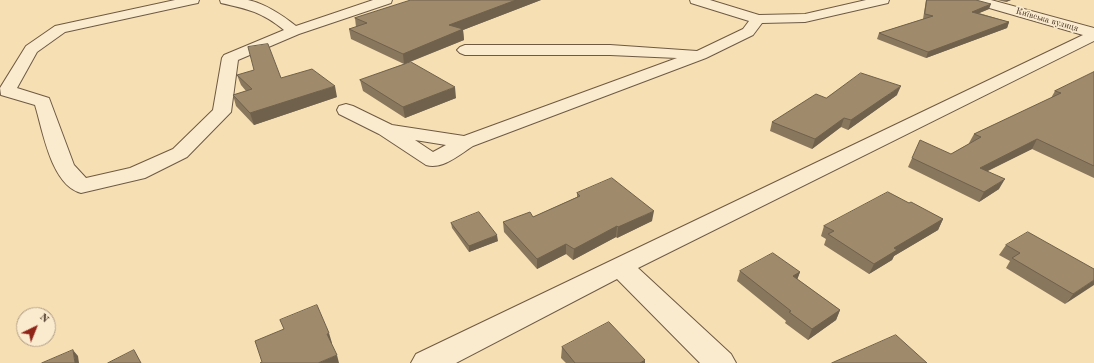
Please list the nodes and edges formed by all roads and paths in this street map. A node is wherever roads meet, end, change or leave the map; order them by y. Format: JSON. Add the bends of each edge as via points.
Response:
{"nodes":[{"id":1,"x":193,"y":0,"type":"edge"},
{"id":2,"x":226,"y":0,"type":"edge"},
{"id":3,"x":386,"y":0,"type":"edge"},
{"id":4,"x":696,"y":0,"type":"edge"},
{"id":5,"x":883,"y":0,"type":"edge"},
{"id":6,"x":977,"y":0,"type":"edge"},
{"id":7,"x":758,"y":19,"type":"junction"},
{"id":8,"x":294,"y":31,"type":"junction"},
{"id":9,"x":1094,"y":34,"type":"edge"},
{"id":10,"x":465,"y":50,"type":"dead end"},
{"id":11,"x":700,"y":55,"type":"junction"},
{"id":12,"x":346,"y":110,"type":"dead end"},
{"id":13,"x":620,"y":266,"type":"junction"},
{"id":14,"x":427,"y":363,"type":"edge"},
{"id":15,"x":720,"y":363,"type":"edge"}],
"edges":[{"from":1,"to":8,"type":"street","via":[[60,29],[31,49],[7,91],[44,102],[64,167],[81,186],[138,173],[180,153],[222,112],[230,58]]},
{"from":2,"to":8,"type":"street","via":[[258,8]]},
{"from":3,"to":8,"type":"street"},
{"from":4,"to":7,"type":"street"},
{"from":5,"to":7,"type":"street","via":[[805,18]]},
{"from":6,"to":9,"type":"street","name":"Київська вулиця"},
{"from":7,"to":11,"type":"street","via":[[748,32]]},
{"from":9,"to":13,"type":"street"},
{"from":10,"to":11,"type":"street","via":[[610,50]]},
{"from":11,"to":12,"type":"street","via":[[466,142],[386,130]]},
{"from":13,"to":14,"type":"street"},
{"from":13,"to":15,"type":"street"}]}
